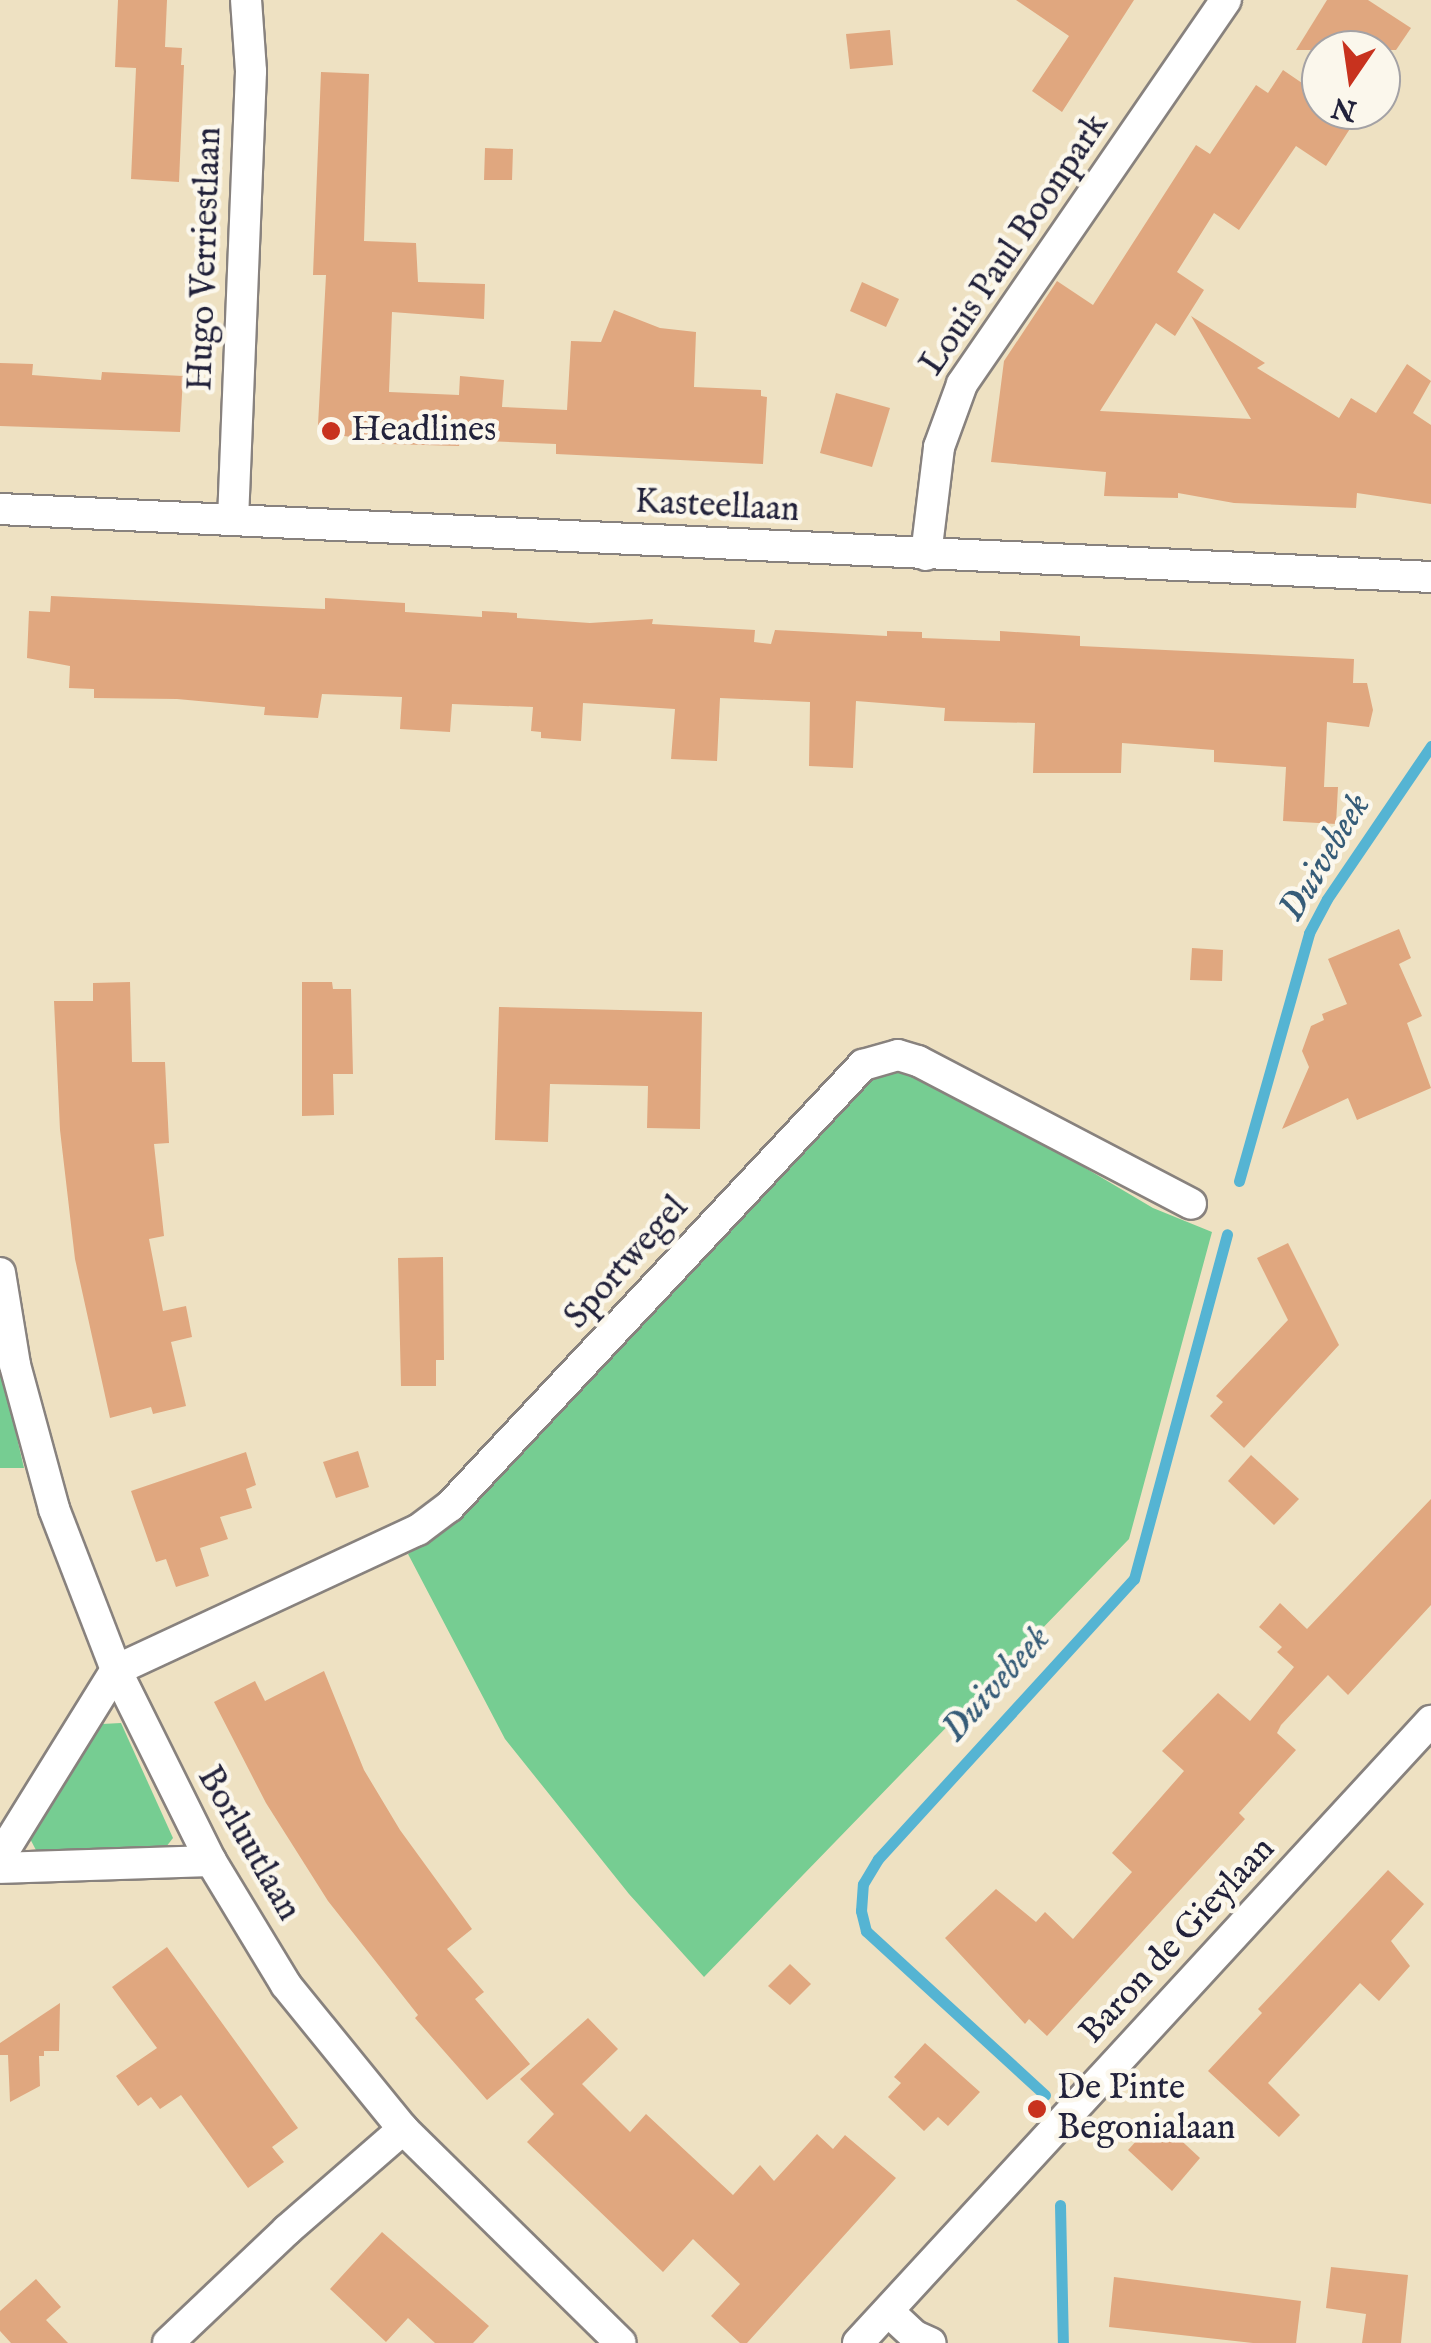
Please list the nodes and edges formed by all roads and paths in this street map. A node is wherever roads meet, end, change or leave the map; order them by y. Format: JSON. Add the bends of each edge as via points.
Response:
{"nodes":[{"id":1,"x":246,"y":0,"type":"edge"},
{"id":2,"x":1226,"y":0,"type":"edge"},
{"id":3,"x":0,"y":509,"type":"edge"},
{"id":4,"x":233,"y":520,"type":"junction"},
{"id":5,"x":926,"y":555,"type":"junction"},
{"id":6,"x":1431,"y":577,"type":"edge"},
{"id":7,"x":1192,"y":1204,"type":"dead end"},
{"id":8,"x":0,"y":1273,"type":"edge"},
{"id":9,"x":116,"y":1670,"type":"junction"},
{"id":10,"x":1431,"y":1721,"type":"edge"},
{"id":11,"x":0,"y":1856,"type":"edge"},
{"id":12,"x":211,"y":1861,"type":"junction"},
{"id":13,"x":0,"y":1868,"type":"edge"},
{"id":14,"x":404,"y":2129,"type":"junction"},
{"id":15,"x":888,"y":2311,"type":"junction"},
{"id":16,"x":168,"y":2343,"type":"edge"},
{"id":17,"x":621,"y":2343,"type":"edge"},
{"id":18,"x":858,"y":2343,"type":"edge"},
{"id":19,"x":931,"y":2343,"type":"edge"}],
"edges":[{"from":1,"to":4,"type":"street","name":"Hugo Verriestlaan","via":[[251,71]]},
{"from":2,"to":5,"type":"street","name":"Louis Paul Boonpark","via":[[962,384],[939,448]]},
{"from":3,"to":4,"type":"street","name":"Kasteellaan"},
{"from":4,"to":5,"type":"street","name":"Kasteellaan"},
{"from":5,"to":6,"type":"street","name":"Kasteellaan"},
{"from":7,"to":9,"type":"street","name":"Sportwegel","via":[[918,1061],[881,1056],[844,1082],[449,1507],[418,1530]]},
{"from":8,"to":9,"type":"street","name":"Borluutlaan","via":[[15,1364],[54,1508]]},
{"from":9,"to":11,"type":"street"},
{"from":9,"to":12,"type":"street","name":"Borluutlaan"},
{"from":10,"to":15,"type":"street","name":"Baron de Gieylaan"},
{"from":12,"to":13,"type":"street"},
{"from":12,"to":14,"type":"street","name":"Borluutlaan","via":[[286,1985]]},
{"from":14,"to":16,"type":"street"},
{"from":14,"to":17,"type":"street","name":"Borluutlaan"},
{"from":15,"to":18,"type":"street","name":"Baron de Gieylaan"},
{"from":15,"to":19,"type":"street"}]}
